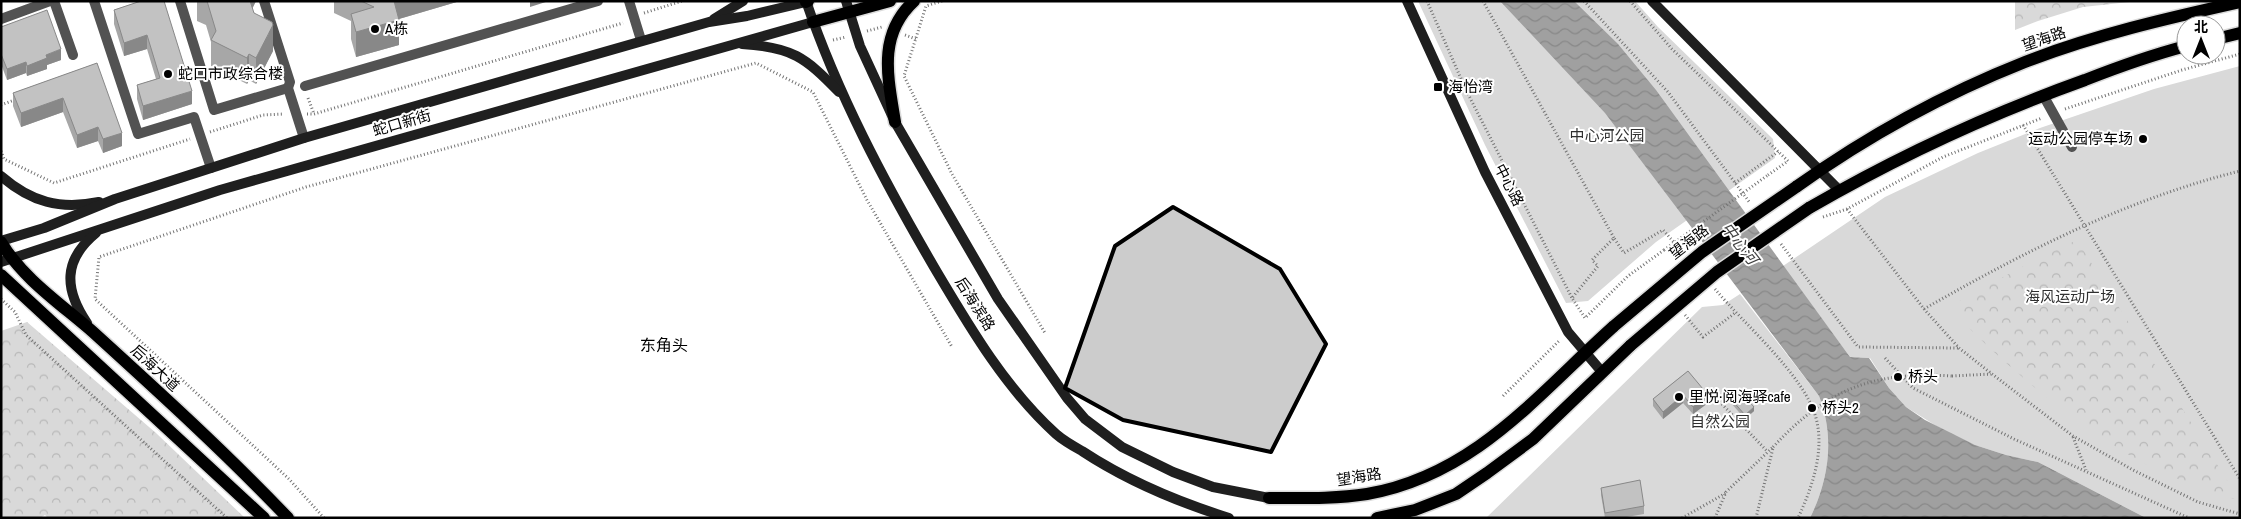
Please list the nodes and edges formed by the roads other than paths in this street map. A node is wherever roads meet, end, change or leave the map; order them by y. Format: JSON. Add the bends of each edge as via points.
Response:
{"nodes":[{"id":1,"x":52,"y":1,"type":"edge"},
{"id":2,"x":94,"y":1,"type":"edge"},
{"id":3,"x":180,"y":1,"type":"edge"},
{"id":4,"x":264,"y":1,"type":"edge"},
{"id":5,"x":598,"y":1,"type":"edge"},
{"id":6,"x":629,"y":1,"type":"edge"},
{"id":7,"x":743,"y":1,"type":"edge"},
{"id":8,"x":807,"y":1,"type":"edge"},
{"id":9,"x":890,"y":1,"type":"edge"},
{"id":10,"x":914,"y":1,"type":"edge"},
{"id":11,"x":1407,"y":1,"type":"edge"},
{"id":12,"x":1652,"y":1,"type":"edge"},
{"id":13,"x":2240,"y":2,"type":"edge"},
{"id":14,"x":848,"y":7,"type":"edge"},
{"id":15,"x":1,"y":19,"type":"edge"},
{"id":16,"x":709,"y":22,"type":"junction"},
{"id":17,"x":813,"y":22,"type":"junction"},
{"id":18,"x":2240,"y":33,"type":"edge"},
{"id":19,"x":2226,"y":36,"type":"edge"},
{"id":20,"x":641,"y":40,"type":"junction"},
{"id":21,"x":734,"y":43,"type":"junction"},
{"id":22,"x":2176,"y":49,"type":"edge"},
{"id":23,"x":73,"y":55,"type":"dead end"},
{"id":24,"x":305,"y":86,"type":"dead end"},
{"id":25,"x":288,"y":88,"type":"junction"},
{"id":26,"x":2043,"y":95,"type":"junction"},
{"id":27,"x":844,"y":97,"type":"junction"},
{"id":28,"x":895,"y":122,"type":"junction"},
{"id":29,"x":304,"y":138,"type":"junction"},
{"id":30,"x":2072,"y":147,"type":"dead end"},
{"id":31,"x":211,"y":168,"type":"junction"},
{"id":32,"x":1820,"y":170,"type":"junction"},
{"id":33,"x":1,"y":176,"type":"edge"},
{"id":34,"x":1839,"y":190,"type":"junction"},
{"id":35,"x":115,"y":199,"type":"junction"},
{"id":36,"x":102,"y":228,"type":"junction"},
{"id":37,"x":1,"y":242,"type":"edge"},
{"id":38,"x":6,"y":260,"type":"edge"},
{"id":39,"x":1,"y":275,"type":"edge"},
{"id":40,"x":93,"y":332,"type":"junction"},
{"id":41,"x":1584,"y":352,"type":"junction"},
{"id":42,"x":1602,"y":372,"type":"junction"},
{"id":43,"x":1269,"y":498,"type":"joint"},
{"id":44,"x":264,"y":518,"type":"edge"},
{"id":45,"x":288,"y":518,"type":"edge"},
{"id":46,"x":1229,"y":518,"type":"edge"},
{"id":47,"x":1377,"y":518,"type":"edge"}],
"edges":[{"from":1,"to":15,"type":"lane"},
{"from":1,"to":23,"type":"lane"},
{"from":2,"to":31,"type":"lane","via":[[138,134],[194,117]]},
{"from":3,"to":25,"type":"lane","via":[[214,110]]},
{"from":4,"to":25,"type":"lane","via":[[290,82]]},
{"from":5,"to":24,"type":"lane"},
{"from":6,"to":20,"type":"lane"},
{"from":7,"to":16,"type":"main road"},
{"from":8,"to":16,"type":"main road","name":"蛇口新街"},
{"from":8,"to":17,"type":"main road","name":"后海滨路"},
{"from":9,"to":14,"type":"main road"},
{"from":10,"to":28,"type":"main road","via":[[896,21],[889,47],[888,74]]},
{"from":11,"to":41,"type":"main road","name":"中心路","via":[[1485,172],[1568,332]]},
{"from":12,"to":32,"type":"main road"},
{"from":13,"to":32,"type":"main road","name":"望海路","via":[[2083,42],[2025,62],[1948,96]]},
{"from":14,"to":17,"type":"main road"},
{"from":14,"to":28,"type":"main road","name":"后海滨路","via":[[864,54]]},
{"from":16,"to":20,"type":"main road","name":"蛇口新街"},
{"from":17,"to":21,"type":"main road","name":"蛇口新街"},
{"from":17,"to":27,"type":"main road","name":"后海滨路"},
{"from":18,"to":19,"type":"main road"},
{"from":20,"to":29,"type":"main road","name":"蛇口新街"},
{"from":21,"to":27,"type":"main road","via":[[770,46],[796,54]]},
{"from":21,"to":36,"type":"main road","name":"蛇口新街","via":[[220,190]]},
{"from":22,"to":26,"type":"main road"},
{"from":25,"to":29,"type":"lane"},
{"from":26,"to":30,"type":"lane"},
{"from":26,"to":34,"type":"main road","via":[[1939,140]]},
{"from":27,"to":46,"type":"main road","name":"后海滨路","via":[[889,187],[962,315],[1022,398],[1058,435],[1107,468],[1194,507]]},
{"from":28,"to":43,"type":"main road","name":"后海滨路","via":[[998,299],[1085,419],[1122,447],[1173,472],[1214,487]]},
{"from":29,"to":31,"type":"main road","name":"蛇口新街"},
{"from":31,"to":35,"type":"main road","name":"蛇口新街"},
{"from":32,"to":34,"type":"main road"},
{"from":32,"to":41,"type":"main road","name":"望海路","bridge":true,"via":[[1702,252]]},
{"from":33,"to":35,"type":"main road","via":[[25,195],[54,204]]},
{"from":34,"to":42,"type":"main road","bridge":true,"via":[[1717,272]]},
{"from":35,"to":37,"type":"main road","name":"蛇口新街"},
{"from":36,"to":38,"type":"main road","name":"蛇口新街"},
{"from":36,"to":40,"type":"main road","via":[[77,253],[70,272],[72,296]]},
{"from":37,"to":38,"type":"main road","name":"后海大道"},
{"from":38,"to":40,"type":"main road","name":"后海大道"},
{"from":39,"to":44,"type":"main road"},
{"from":40,"to":45,"type":"main road","name":"后海大道","via":[[244,472]]},
{"from":41,"to":42,"type":"main road","name":"中心路"},
{"from":41,"to":43,"type":"main road","name":"望海路","via":[[1515,420],[1452,465],[1403,485],[1367,494]]},
{"from":42,"to":47,"type":"main road","via":[[1533,439],[1456,494],[1415,510]]}]}
